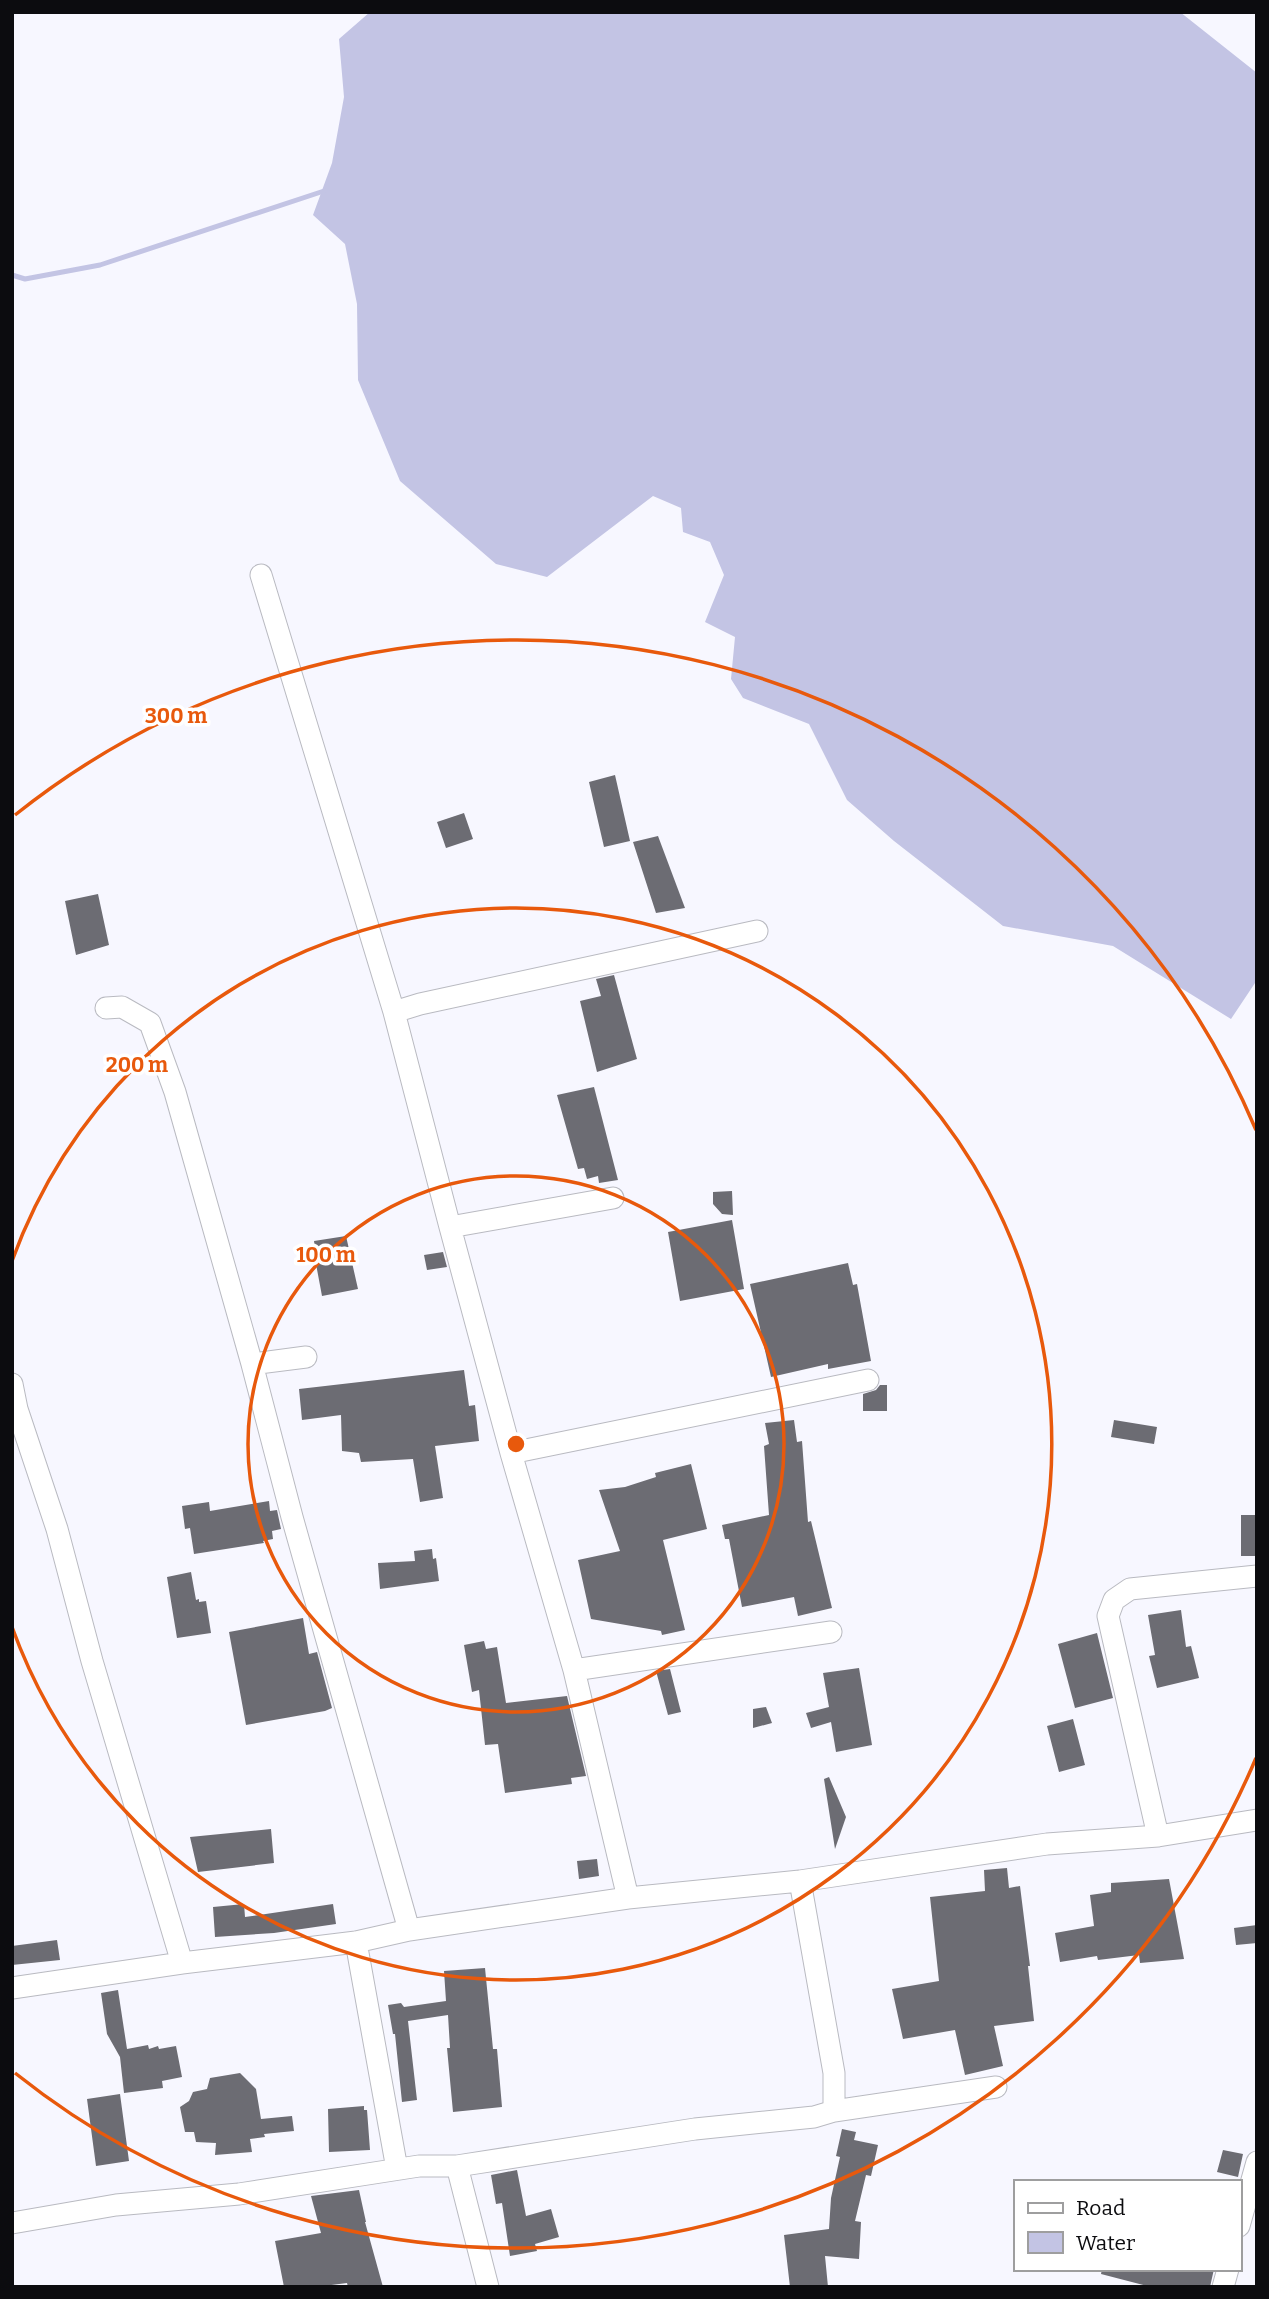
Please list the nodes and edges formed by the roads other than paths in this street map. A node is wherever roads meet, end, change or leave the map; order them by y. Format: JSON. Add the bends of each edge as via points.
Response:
{"nodes":[{"id":1,"x":261,"y":575,"type":"dead end"},
{"id":2,"x":757,"y":930,"type":"dead end"},
{"id":3,"x":106,"y":1009,"type":"dead end"},
{"id":4,"x":394,"y":1012,"type":"junction"},
{"id":5,"x":613,"y":1198,"type":"dead end"},
{"id":6,"x":450,"y":1227,"type":"junction"},
{"id":7,"x":306,"y":1357,"type":"dead end"},
{"id":8,"x":253,"y":1364,"type":"junction"},
{"id":9,"x":868,"y":1380,"type":"dead end"},
{"id":10,"x":12,"y":1384,"type":"edge"},
{"id":11,"x":511,"y":1453,"type":"junction"},
{"id":12,"x":1257,"y":1576,"type":"edge"},
{"id":13,"x":831,"y":1632,"type":"dead end"},
{"id":14,"x":574,"y":1670,"type":"junction"},
{"id":15,"x":1257,"y":1820,"type":"edge"},
{"id":16,"x":1158,"y":1836,"type":"junction"},
{"id":17,"x":800,"y":1881,"type":"junction"},
{"id":18,"x":628,"y":1898,"type":"junction"},
{"id":19,"x":409,"y":1930,"type":"junction"},
{"id":20,"x":356,"y":1942,"type":"junction"},
{"id":21,"x":182,"y":1963,"type":"junction"},
{"id":22,"x":12,"y":1988,"type":"edge"},
{"id":23,"x":996,"y":2087,"type":"dead end"},
{"id":24,"x":834,"y":2111,"type":"junction"},
{"id":25,"x":1257,"y":2162,"type":"edge"},
{"id":26,"x":457,"y":2166,"type":"junction"},
{"id":27,"x":397,"y":2169,"type":"junction"},
{"id":28,"x":1241,"y":2219,"type":"edge"},
{"id":29,"x":12,"y":2223,"type":"edge"},
{"id":30,"x":488,"y":2287,"type":"edge"}],
"edges":[{"from":1,"to":4,"type":"street"},
{"from":2,"to":4,"type":"street"},
{"from":3,"to":8,"type":"street","via":[[122,1007],[150,1023],[175,1092]]},
{"from":4,"to":6,"type":"street"},
{"from":5,"to":6,"type":"street"},
{"from":6,"to":11,"type":"street"},
{"from":7,"to":8,"type":"street"},
{"from":8,"to":19,"type":"street"},
{"from":9,"to":11,"type":"street"},
{"from":10,"to":21,"type":"street"},
{"from":11,"to":14,"type":"street"},
{"from":12,"to":16,"type":"street","via":[[1130,1589],[1114,1600],[1108,1616]]},
{"from":13,"to":14,"type":"street"},
{"from":14,"to":18,"type":"street"},
{"from":15,"to":16,"type":"street"},
{"from":16,"to":17,"type":"street","via":[[1047,1844]]},
{"from":17,"to":18,"type":"street"},
{"from":17,"to":24,"type":"street","via":[[834,2073]]},
{"from":18,"to":19,"type":"street"},
{"from":19,"to":20,"type":"street"},
{"from":20,"to":21,"type":"street"},
{"from":20,"to":27,"type":"street"},
{"from":21,"to":22,"type":"street"},
{"from":23,"to":24,"type":"street"},
{"from":24,"to":26,"type":"street"},
{"from":25,"to":28,"type":"street"},
{"from":26,"to":27,"type":"street"},
{"from":26,"to":30,"type":"street"},
{"from":27,"to":29,"type":"street"}]}
